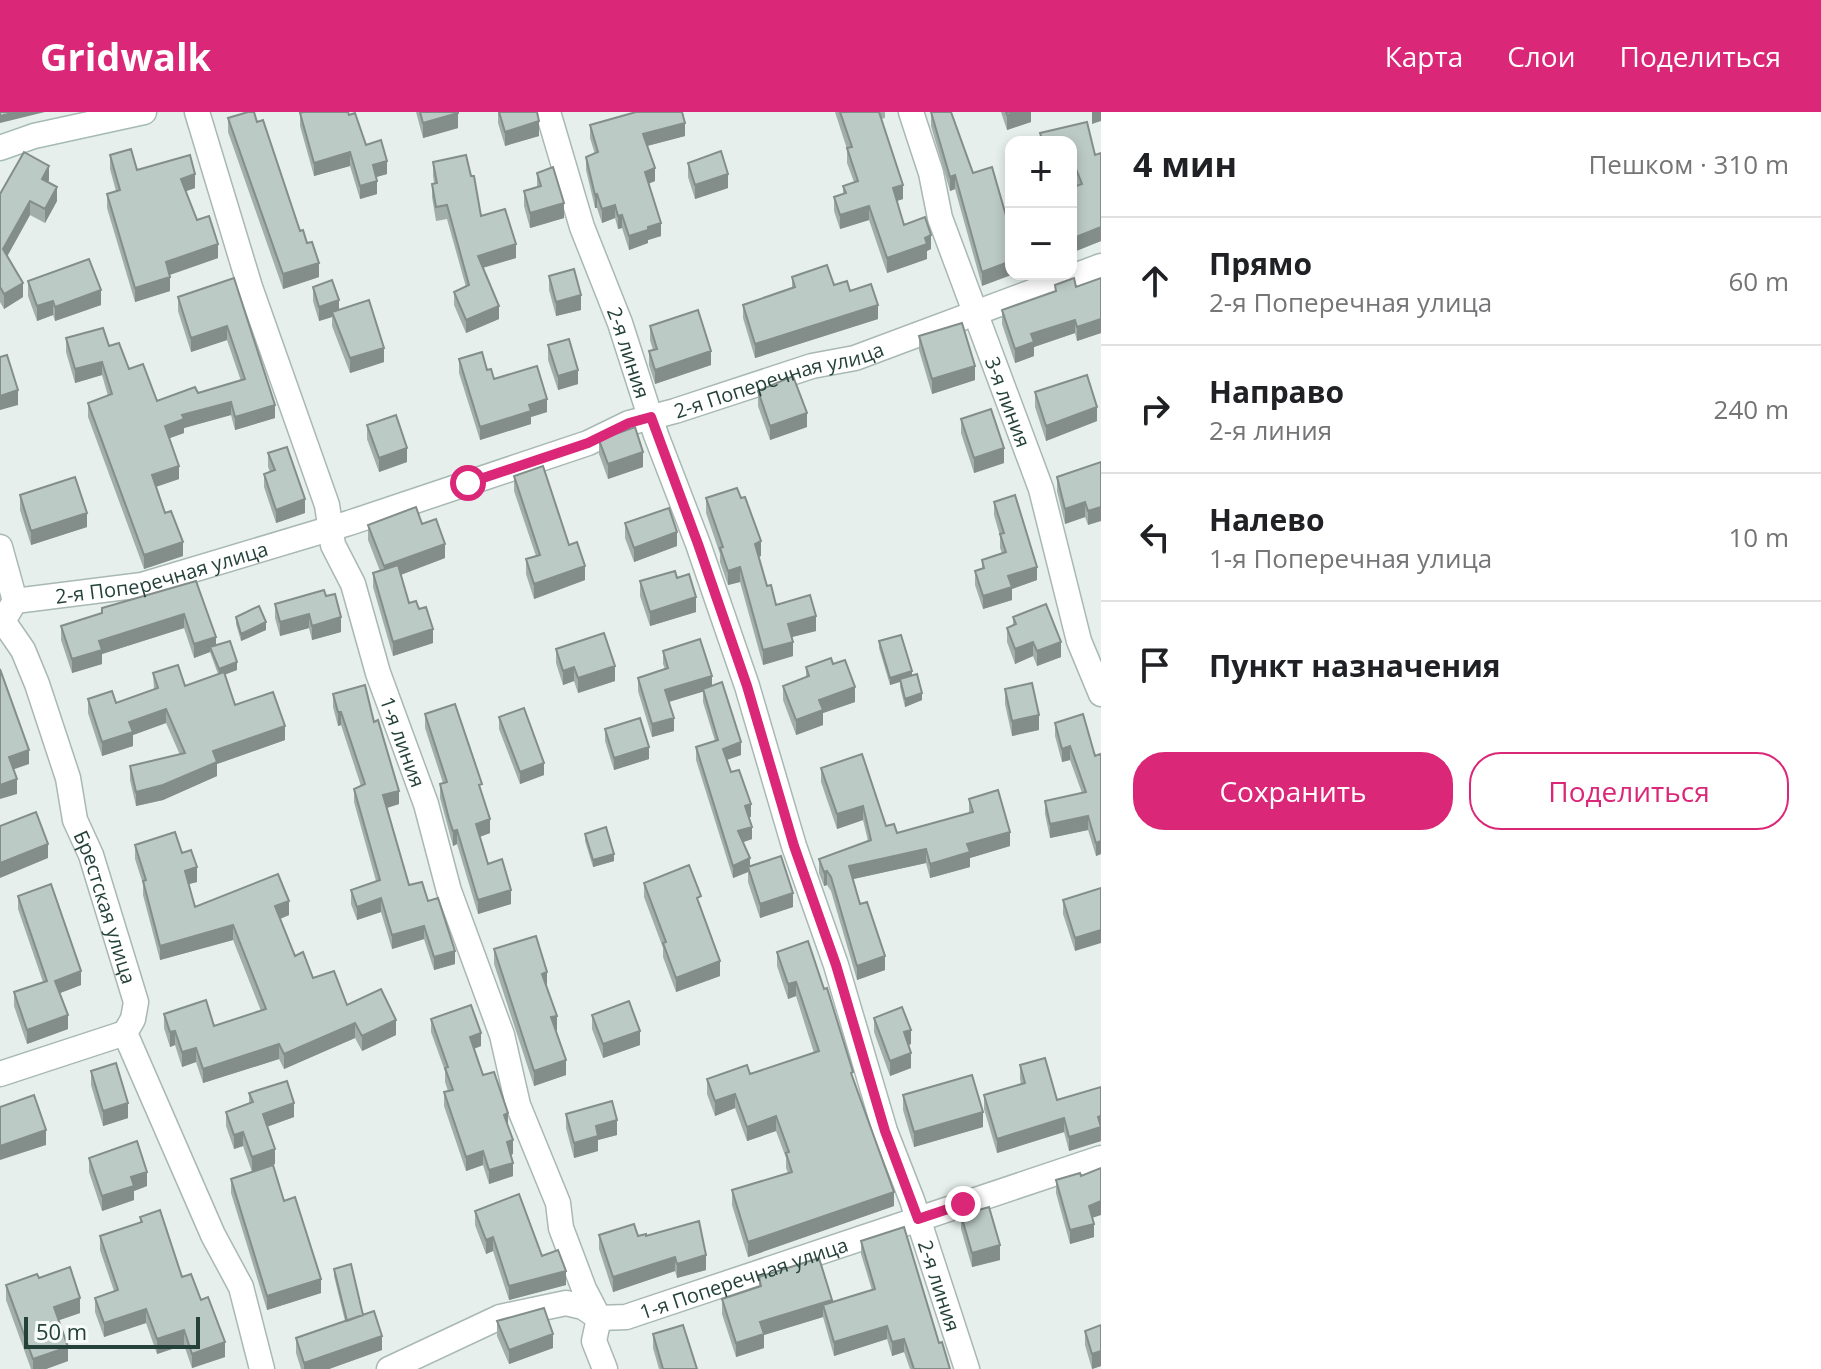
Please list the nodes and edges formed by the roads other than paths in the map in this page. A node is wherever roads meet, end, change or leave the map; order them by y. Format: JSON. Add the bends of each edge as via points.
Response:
{"nodes":[{"id":1,"x":144,"y":112,"type":"edge"},
{"id":2,"x":197,"y":112,"type":"edge"},
{"id":3,"x":548,"y":112,"type":"edge"},
{"id":4,"x":911,"y":112,"type":"edge"},
{"id":5,"x":0,"y":148,"type":"edge"},
{"id":6,"x":1101,"y":266,"type":"edge"},
{"id":7,"x":976,"y":315,"type":"junction"},
{"id":8,"x":651,"y":417,"type":"junction"},
{"id":9,"x":330,"y":528,"type":"junction"},
{"id":10,"x":0,"y":547,"type":"edge"},
{"id":11,"x":6,"y":614,"type":"edge"},
{"id":12,"x":1101,"y":694,"type":"edge"},
{"id":13,"x":125,"y":1033,"type":"junction"},
{"id":14,"x":0,"y":1074,"type":"edge"},
{"id":15,"x":1101,"y":1158,"type":"edge"},
{"id":16,"x":918,"y":1219,"type":"junction"},
{"id":17,"x":599,"y":1318,"type":"junction"},
{"id":18,"x":262,"y":1369,"type":"edge"},
{"id":19,"x":389,"y":1369,"type":"edge"},
{"id":20,"x":605,"y":1369,"type":"edge"},
{"id":21,"x":967,"y":1369,"type":"edge"}],
"edges":[{"from":1,"to":5,"type":"street"},
{"from":2,"to":9,"type":"street","name":"1-я линия","via":[[250,287],[327,505]]},
{"from":3,"to":8,"type":"street","name":"2-я линия","via":[[582,227]]},
{"from":4,"to":7,"type":"street","name":"3-я линия","via":[[940,218]]},
{"from":6,"to":7,"type":"street","name":"2-я Поперечная улица"},
{"from":7,"to":8,"type":"street","name":"2-я Поперечная улица","via":[[855,358],[798,370]]},
{"from":7,"to":12,"type":"street","name":"3-я линия","via":[[1041,489],[1079,641]]},
{"from":8,"to":9,"type":"street","name":"2-я Поперечная улица"},
{"from":8,"to":16,"type":"street","name":"2-я линия","via":[[747,686],[885,1131]]},
{"from":9,"to":11,"type":"street","name":"2-я Поперечная улица","via":[[142,585]]},
{"from":9,"to":17,"type":"street","name":"1-я линия","via":[[502,1035],[518,1105]]},
{"from":10,"to":11,"type":"street","name":"Брестская улица"},
{"from":11,"to":13,"type":"street","name":"Брестская улица","via":[[37,684],[68,778],[75,820],[91,855],[136,1002]]},
{"from":13,"to":14,"type":"street"},
{"from":13,"to":18,"type":"street","via":[[241,1287]]},
{"from":15,"to":16,"type":"street","name":"1-я Поперечная улица"},
{"from":16,"to":17,"type":"street","name":"1-я Поперечная улица","via":[[626,1317]]},
{"from":16,"to":21,"type":"street","name":"2-я линия"},
{"from":17,"to":19,"type":"street","name":"1-я Поперечная улица","via":[[566,1303],[500,1317]]},
{"from":17,"to":20,"type":"street","name":"1-я линия","via":[[594,1341]]}]}
